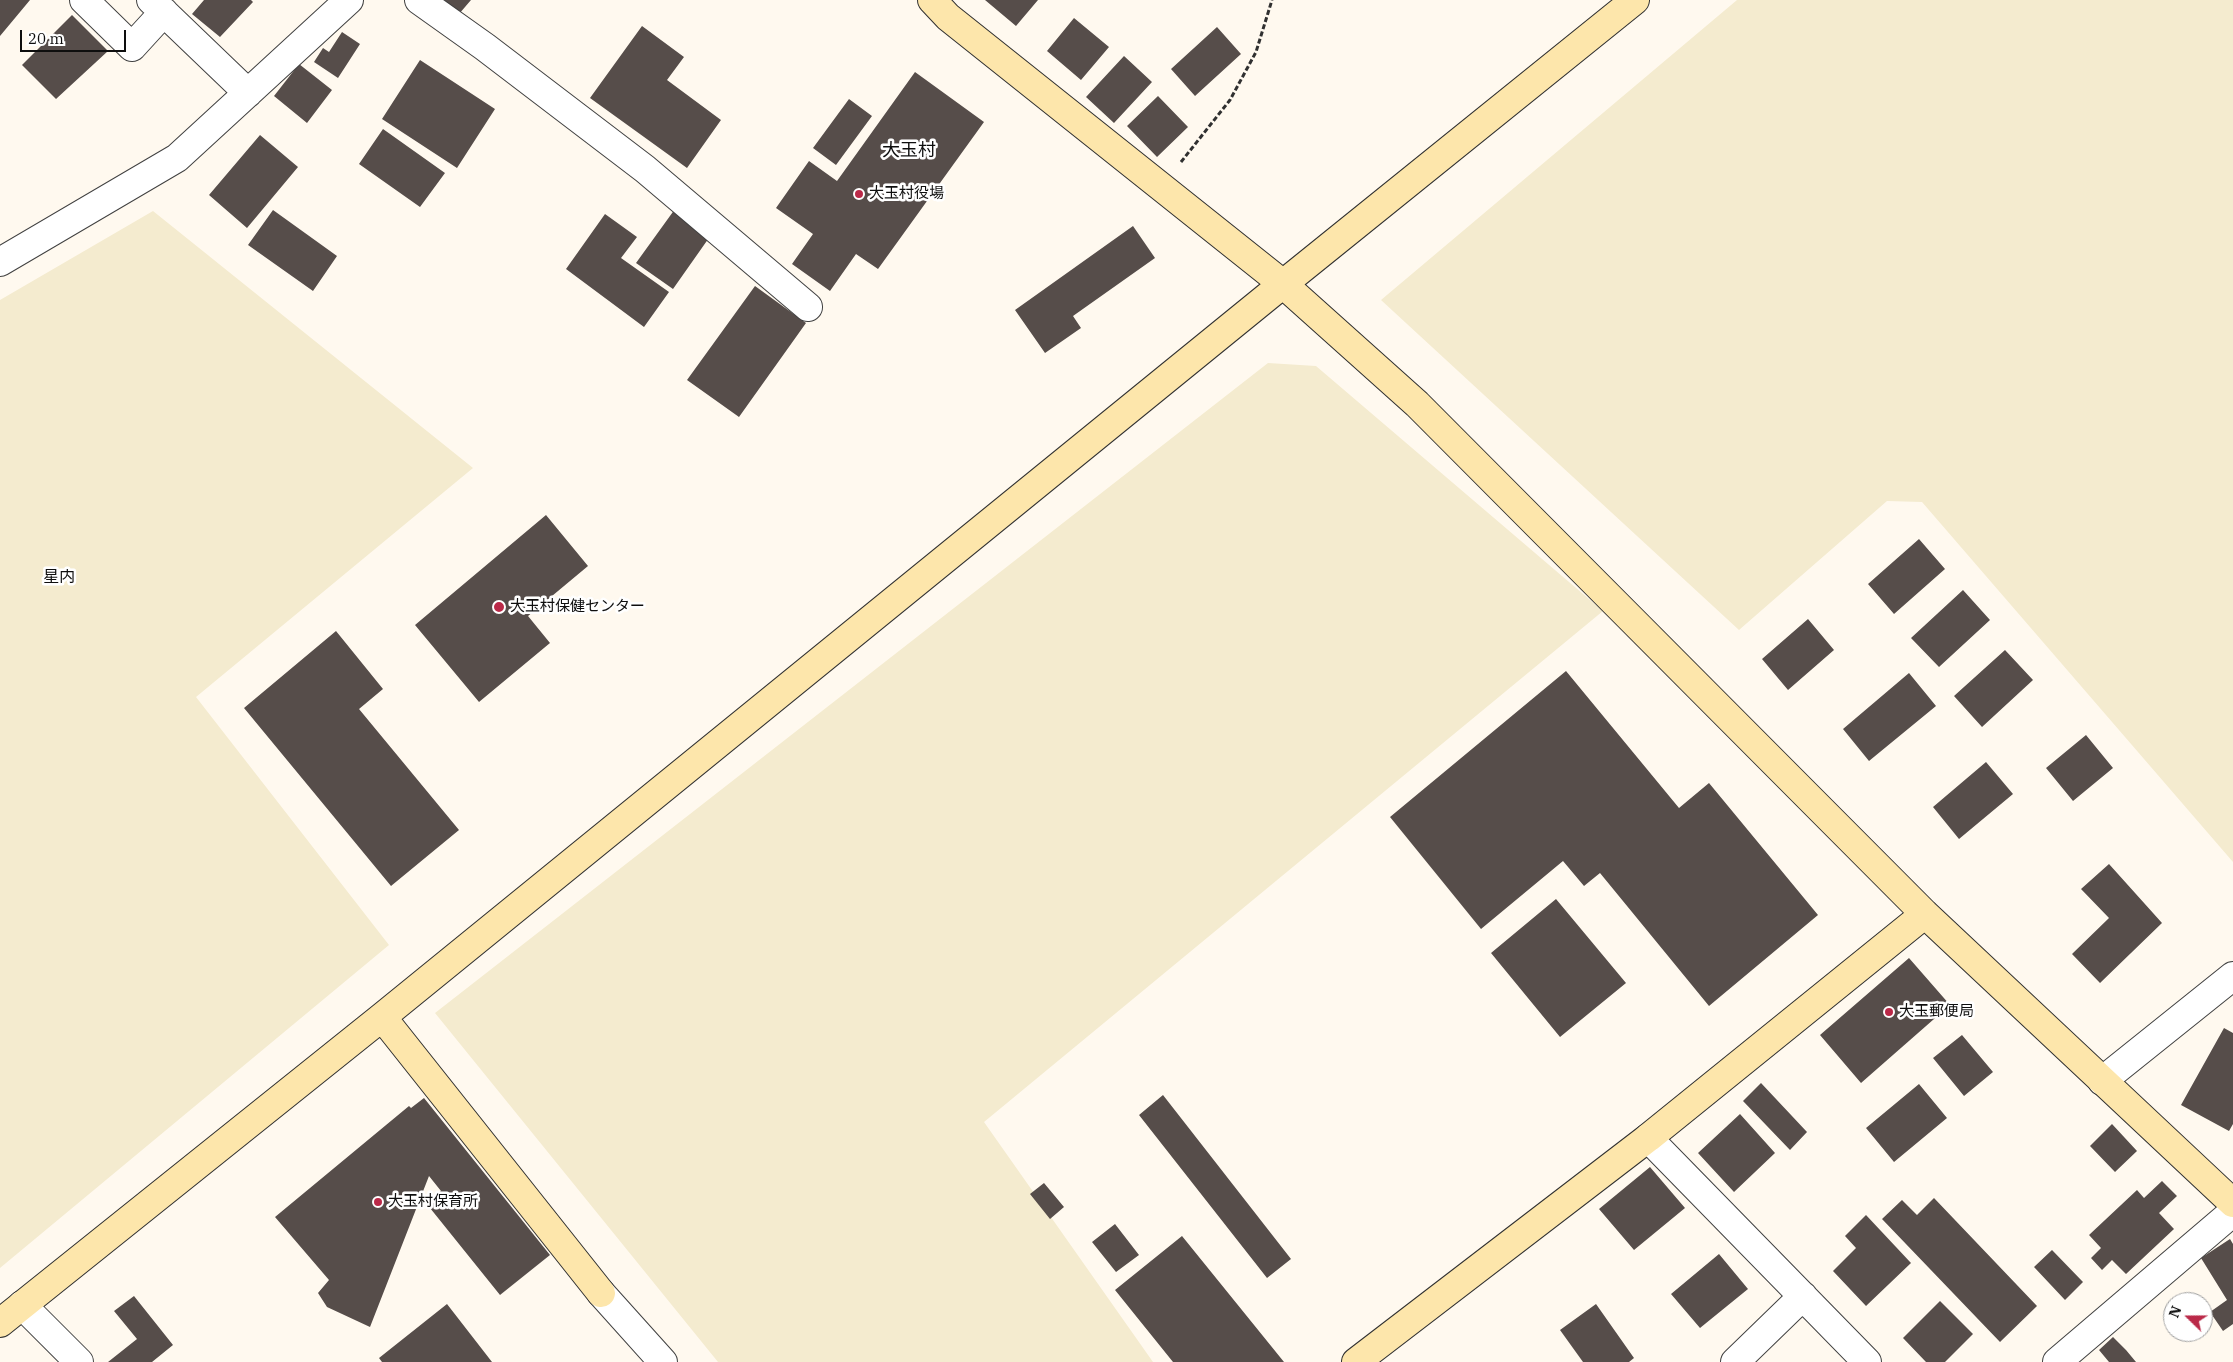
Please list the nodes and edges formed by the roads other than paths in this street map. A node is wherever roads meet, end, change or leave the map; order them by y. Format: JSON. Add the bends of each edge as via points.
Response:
{"nodes":[{"id":1,"x":84,"y":0,"type":"edge"},
{"id":2,"x":349,"y":0,"type":"edge"},
{"id":3,"x":420,"y":0,"type":"edge"},
{"id":4,"x":932,"y":0,"type":"edge"},
{"id":5,"x":1635,"y":0,"type":"edge"},
{"id":6,"x":158,"y":6,"type":"edge"},
{"id":7,"x":248,"y":93,"type":"junction"},
{"id":8,"x":0,"y":262,"type":"edge"},
{"id":9,"x":1282,"y":284,"type":"junction"},
{"id":10,"x":808,"y":307,"type":"dead end"},
{"id":11,"x":1925,"y":914,"type":"junction"},
{"id":12,"x":2233,"y":976,"type":"edge"},
{"id":13,"x":382,"y":1017,"type":"junction"},
{"id":14,"x":2102,"y":1081,"type":"junction"},
{"id":15,"x":1648,"y":1138,"type":"junction"},
{"id":16,"x":2233,"y":1203,"type":"edge"},
{"id":17,"x":2233,"y":1212,"type":"edge"},
{"id":18,"x":1803,"y":1296,"type":"junction"},
{"id":19,"x":22,"y":1305,"type":"junction"},
{"id":20,"x":0,"y":1323,"type":"edge"},
{"id":21,"x":79,"y":1362,"type":"edge"},
{"id":22,"x":664,"y":1362,"type":"edge"},
{"id":23,"x":1356,"y":1362,"type":"edge"},
{"id":24,"x":1735,"y":1362,"type":"edge"},
{"id":25,"x":1867,"y":1362,"type":"edge"},
{"id":26,"x":2057,"y":1362,"type":"edge"}],
"edges":[{"from":1,"to":6,"type":"street","via":[[132,47]]},
{"from":2,"to":7,"type":"street"},
{"from":3,"to":10,"type":"street","via":[[645,169]]},
{"from":4,"to":9,"type":"street","via":[[948,17]]},
{"from":5,"to":9,"type":"street"},
{"from":6,"to":7,"type":"street"},
{"from":7,"to":8,"type":"street","via":[[177,158]]},
{"from":9,"to":11,"type":"street","via":[[1416,404]]},
{"from":9,"to":13,"type":"street"},
{"from":11,"to":14,"type":"street"},
{"from":11,"to":15,"type":"street"},
{"from":12,"to":14,"type":"street"},
{"from":13,"to":19,"type":"street"},
{"from":13,"to":22,"type":"street","via":[[601,1293]]},
{"from":14,"to":16,"type":"street"},
{"from":15,"to":18,"type":"street"},
{"from":15,"to":23,"type":"street"},
{"from":17,"to":26,"type":"street"},
{"from":18,"to":24,"type":"street"},
{"from":18,"to":25,"type":"street"},
{"from":19,"to":20,"type":"street"},
{"from":19,"to":21,"type":"street"}]}
